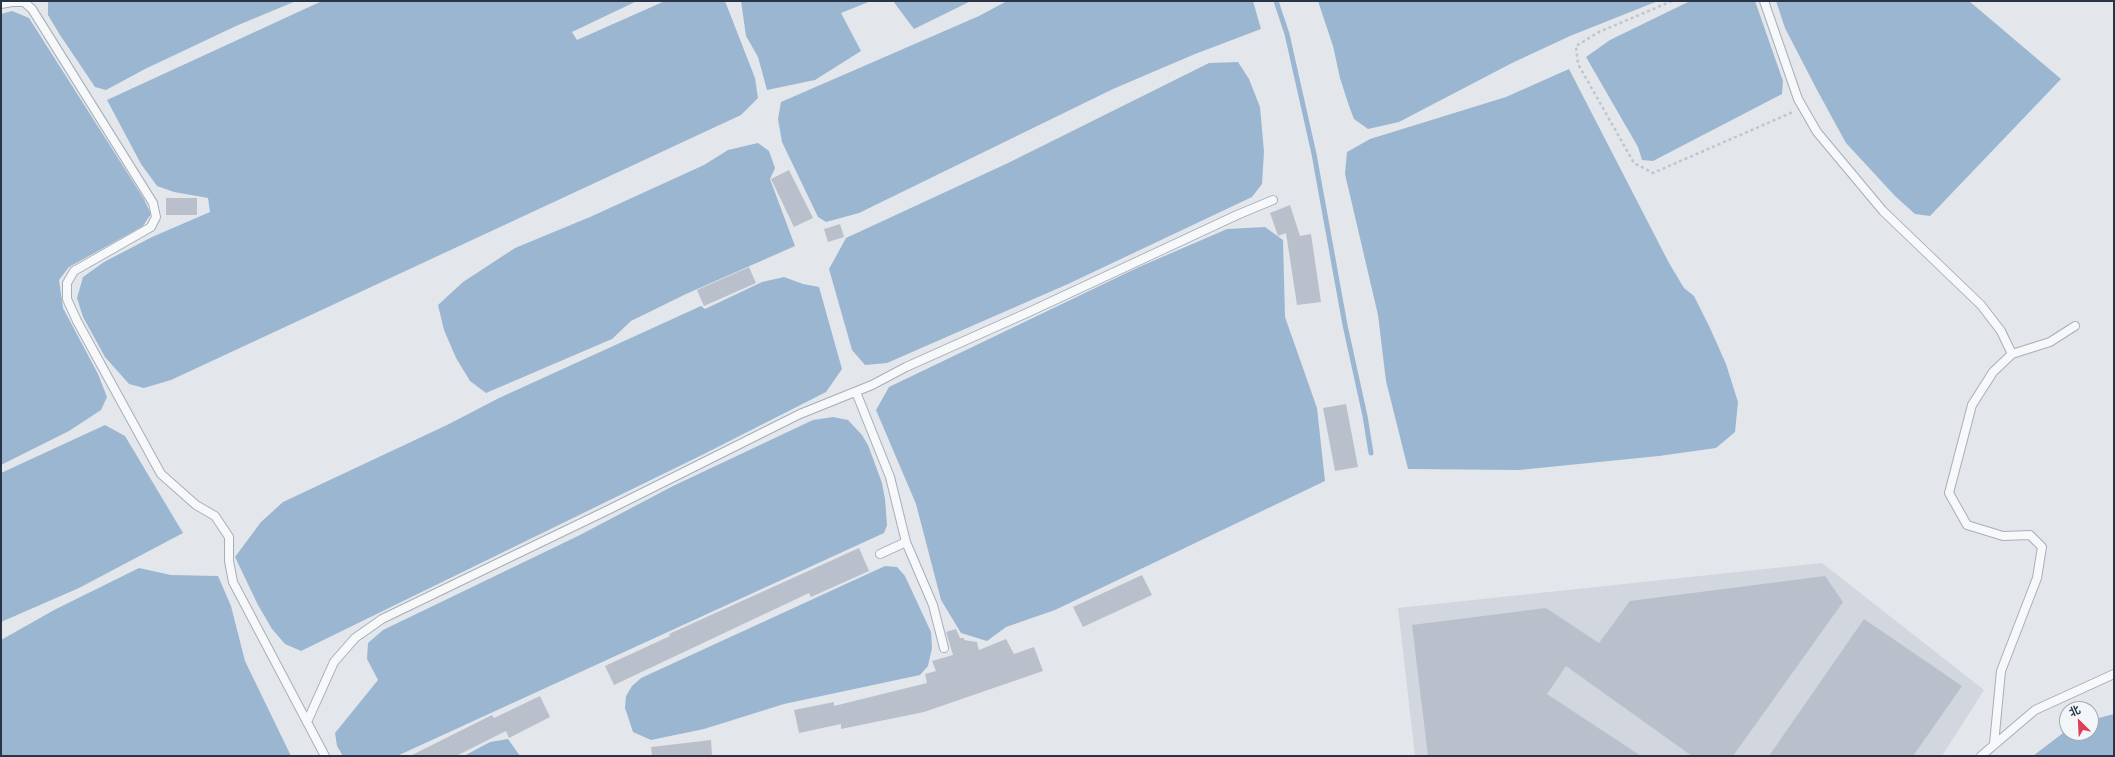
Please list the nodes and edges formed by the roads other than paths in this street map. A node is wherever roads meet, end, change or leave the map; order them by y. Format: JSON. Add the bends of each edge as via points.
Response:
{"nodes":[{"id":1,"x":1764,"y":1,"type":"edge"},
{"id":2,"x":1,"y":4,"type":"edge"},
{"id":3,"x":1273,"y":200,"type":"dead end"},
{"id":4,"x":2075,"y":326,"type":"dead end"},
{"id":5,"x":2012,"y":354,"type":"junction"},
{"id":6,"x":856,"y":392,"type":"junction"},
{"id":7,"x":906,"y":542,"type":"junction"},
{"id":8,"x":880,"y":554,"type":"dead end"},
{"id":9,"x":944,"y":648,"type":"dead end"},
{"id":10,"x":2114,"y":674,"type":"edge"},
{"id":11,"x":307,"y":722,"type":"junction"},
{"id":12,"x":1994,"y":744,"type":"junction"},
{"id":13,"x":325,"y":756,"type":"edge"},
{"id":14,"x":1981,"y":756,"type":"edge"}],
"edges":[{"from":1,"to":5,"type":"lane","via":[[1802,108],[1817,132],[1882,211],[1981,305],[2001,332]]},
{"from":2,"to":11,"type":"lane","via":[[24,2],[32,9],[153,203],[156,217],[151,227],[74,271],[67,283],[67,299],[84,335],[161,474],[196,505],[215,516],[229,537],[229,561],[233,582]]},
{"from":3,"to":6,"type":"lane","via":[[906,366]]},
{"from":4,"to":5,"type":"lane","via":[[2050,342]]},
{"from":5,"to":12,"type":"lane","via":[[1993,372],[1972,405],[1948,493],[1967,525],[2003,536],[2030,535],[2042,547],[2037,578],[2001,671]]},
{"from":6,"to":7,"type":"lane","via":[[890,477]]},
{"from":6,"to":11,"type":"lane","via":[[800,414],[382,619],[355,638],[334,662]]},
{"from":7,"to":8,"type":"lane"},
{"from":7,"to":9,"type":"lane","via":[[933,605]]},
{"from":10,"to":12,"type":"lane","via":[[2035,710]]},
{"from":11,"to":13,"type":"lane"},
{"from":12,"to":14,"type":"lane"}]}
